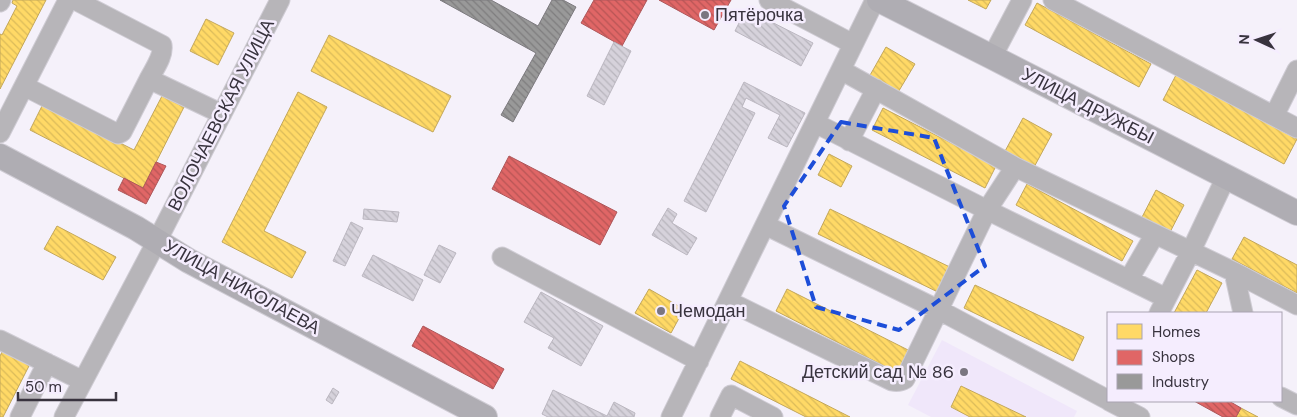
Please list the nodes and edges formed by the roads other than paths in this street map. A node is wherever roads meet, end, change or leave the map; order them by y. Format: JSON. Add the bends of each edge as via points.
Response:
{"nodes":[{"id":1,"x":68,"y":0,"type":"edge"},
{"id":2,"x":74,"y":0,"type":"edge"},
{"id":3,"x":280,"y":0,"type":"edge"},
{"id":4,"x":769,"y":0,"type":"edge"},
{"id":5,"x":875,"y":0,"type":"edge"},
{"id":6,"x":879,"y":0,"type":"edge"},
{"id":7,"x":1022,"y":0,"type":"edge"},
{"id":8,"x":1053,"y":0,"type":"edge"},
{"id":9,"x":854,"y":44,"type":"junction"},
{"id":10,"x":992,"y":56,"type":"junction"},
{"id":11,"x":841,"y":70,"type":"junction"},
{"id":12,"x":1297,"y":70,"type":"edge"},
{"id":13,"x":149,"y":79,"type":"junction"},
{"id":14,"x":24,"y":86,"type":"junction"},
{"id":15,"x":876,"y":89,"type":"junction"},
{"id":16,"x":222,"y":114,"type":"junction"},
{"id":17,"x":1274,"y":116,"type":"junction"},
{"id":18,"x":815,"y":123,"type":"junction"},
{"id":19,"x":1297,"y":128,"type":"edge"},
{"id":20,"x":0,"y":133,"type":"edge"},
{"id":21,"x":849,"y":141,"type":"junction"},
{"id":22,"x":0,"y":156,"type":"edge"},
{"id":23,"x":1015,"y":167,"type":"junction"},
{"id":24,"x":1226,"y":177,"type":"junction"},
{"id":25,"x":1296,"y":209,"type":"edge"},
{"id":26,"x":987,"y":210,"type":"junction"},
{"id":27,"x":765,"y":225,"type":"junction"},
{"id":28,"x":1155,"y":234,"type":"junction"},
{"id":29,"x":157,"y":241,"type":"junction"},
{"id":30,"x":1191,"y":251,"type":"junction"},
{"id":31,"x":502,"y":257,"type":"dead end"},
{"id":32,"x":1234,"y":272,"type":"junction"},
{"id":33,"x":1129,"y":279,"type":"junction"},
{"id":34,"x":728,"y":301,"type":"junction"},
{"id":35,"x":1297,"y":305,"type":"edge"},
{"id":36,"x":1163,"y":306,"type":"edge"},
{"id":37,"x":939,"y":310,"type":"junction"},
{"id":38,"x":1243,"y":312,"type":"edge"},
{"id":39,"x":0,"y":340,"type":"edge"},
{"id":40,"x":698,"y":361,"type":"junction"},
{"id":41,"x":47,"y":363,"type":"junction"},
{"id":42,"x":82,"y":381,"type":"junction"},
{"id":43,"x":1282,"y":398,"type":"edge"},
{"id":44,"x":1107,"y":399,"type":"edge"},
{"id":45,"x":1113,"y":402,"type":"edge"},
{"id":46,"x":1297,"y":405,"type":"edge"},
{"id":47,"x":1136,"y":416,"type":"edge"},
{"id":48,"x":20,"y":417,"type":"edge"},
{"id":49,"x":64,"y":417,"type":"edge"},
{"id":50,"x":485,"y":417,"type":"edge"},
{"id":51,"x":671,"y":417,"type":"edge"},
{"id":52,"x":720,"y":417,"type":"edge"},
{"id":53,"x":773,"y":417,"type":"edge"}],
"edges":[{"from":1,"to":14,"type":"street"},
{"from":2,"to":13,"type":"street","via":[[162,46],[162,54]]},
{"from":3,"to":16,"type":"street","name":"ВОЛОЧАЕВСКАЯ УЛИЦА"},
{"from":4,"to":9,"type":"street"},
{"from":5,"to":9,"type":"street"},
{"from":6,"to":10,"type":"main road","name":"УЛИЦА ДРУЖБЫ"},
{"from":7,"to":10,"type":"street"},
{"from":8,"to":17,"type":"street"},
{"from":9,"to":11,"type":"street"},
{"from":10,"to":24,"type":"main road","name":"УЛИЦА ДРУЖБЫ"},
{"from":11,"to":15,"type":"street"},
{"from":11,"to":18,"type":"street"},
{"from":12,"to":17,"type":"street"},
{"from":13,"to":14,"type":"street","via":[[122,132],[118,134]]},
{"from":13,"to":16,"type":"street"},
{"from":14,"to":20,"type":"street"},
{"from":15,"to":21,"type":"street"},
{"from":15,"to":23,"type":"street"},
{"from":16,"to":29,"type":"street","name":"ВОЛОЧАЕВСКАЯ УЛИЦА"},
{"from":17,"to":19,"type":"street"},
{"from":18,"to":21,"type":"street"},
{"from":18,"to":27,"type":"street"},
{"from":21,"to":26,"type":"street"},
{"from":22,"to":29,"type":"main road","name":"УЛИЦА НИКОЛАЕВА"},
{"from":23,"to":26,"type":"street"},
{"from":23,"to":28,"type":"street"},
{"from":24,"to":25,"type":"main road","name":"УЛИЦА ДРУЖБЫ"},
{"from":24,"to":30,"type":"street"},
{"from":26,"to":33,"type":"street"},
{"from":26,"to":37,"type":"street"},
{"from":27,"to":34,"type":"street"},
{"from":27,"to":37,"type":"street"},
{"from":28,"to":30,"type":"street"},
{"from":28,"to":33,"type":"street"},
{"from":29,"to":42,"type":"street","name":"ВОЛОЧАЕВСКАЯ УЛИЦА"},
{"from":29,"to":50,"type":"main road","name":"УЛИЦА НИКОЛАЕВА"},
{"from":30,"to":32,"type":"street"},
{"from":30,"to":36,"type":"street"},
{"from":31,"to":40,"type":"street"},
{"from":32,"to":35,"type":"street"},
{"from":32,"to":38,"type":"street"},
{"from":33,"to":36,"type":"street"},
{"from":34,"to":37,"type":"street","via":[[896,382],[905,380]]},
{"from":34,"to":40,"type":"street"},
{"from":37,"to":44,"type":"street"},
{"from":39,"to":41,"type":"street"},
{"from":40,"to":51,"type":"street"},
{"from":41,"to":42,"type":"street"},
{"from":41,"to":48,"type":"street"},
{"from":42,"to":49,"type":"street","name":"ВОЛОЧАЕВСКАЯ УЛИЦА"},
{"from":43,"to":46,"type":"street"},
{"from":45,"to":47,"type":"street"},
{"from":52,"to":53,"type":"street","via":[[731,396]]}]}
